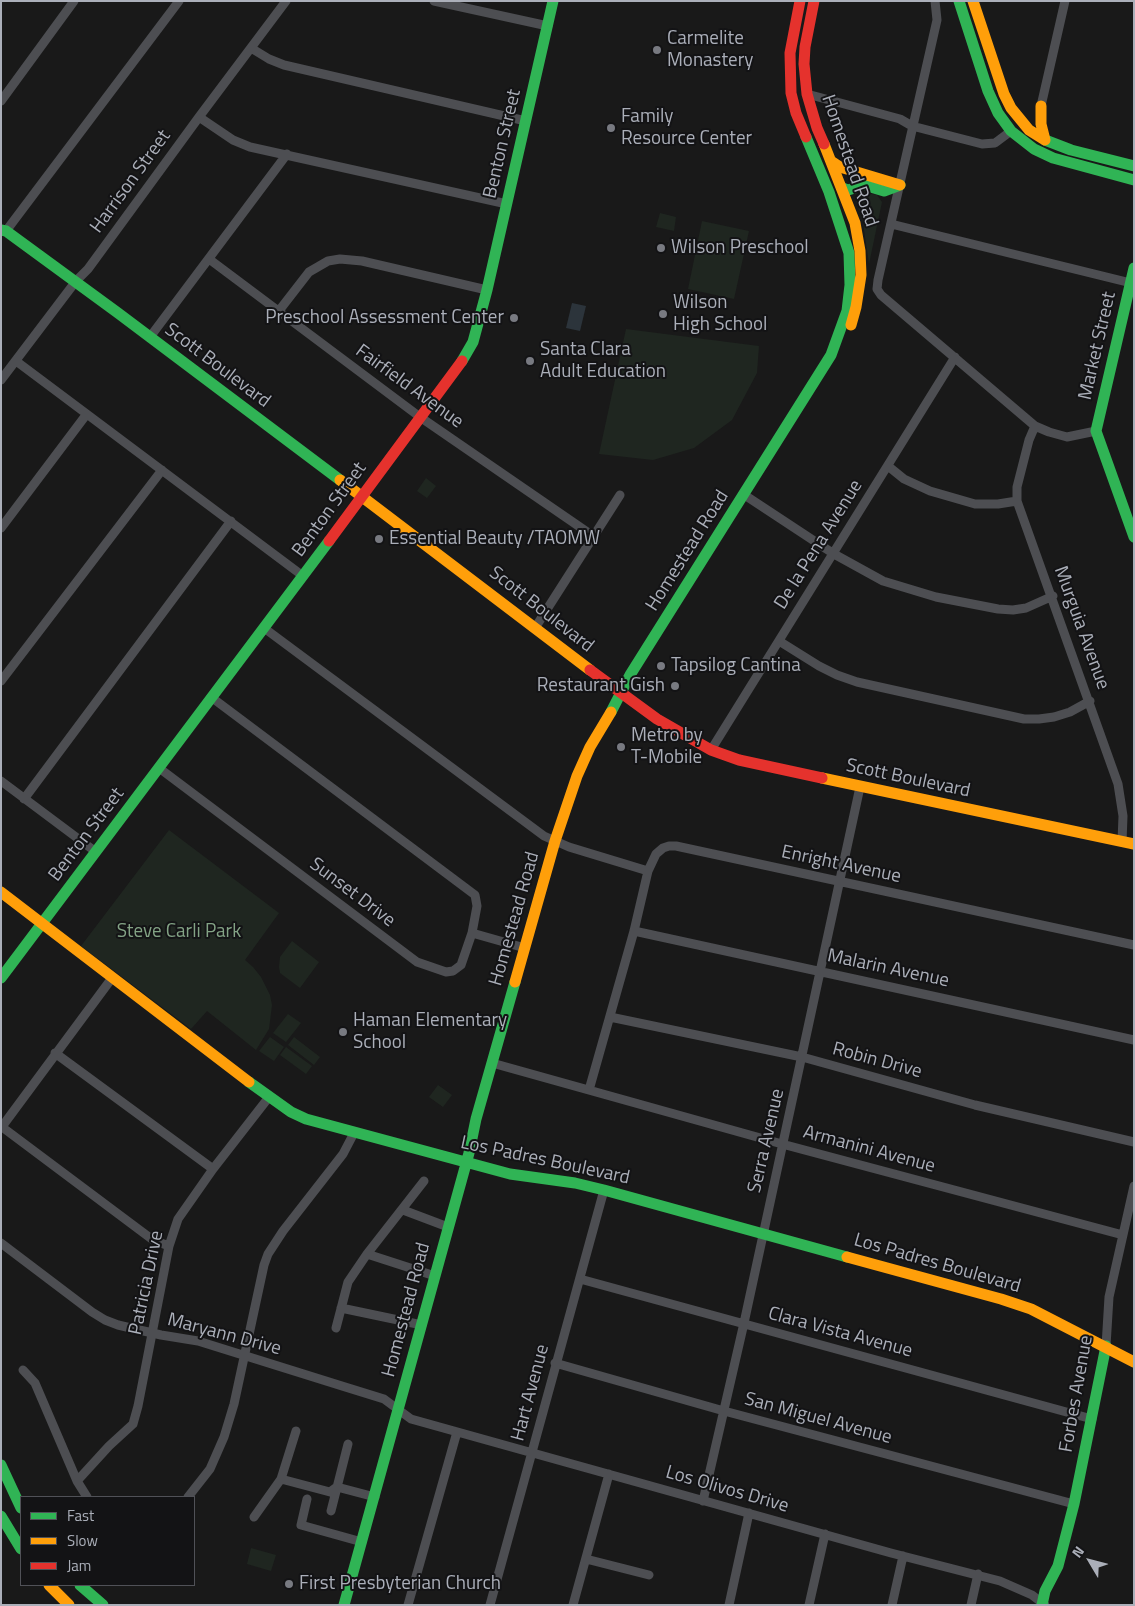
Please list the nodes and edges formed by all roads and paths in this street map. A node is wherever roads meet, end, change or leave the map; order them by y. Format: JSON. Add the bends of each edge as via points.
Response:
{"nodes":[{"id":1,"x":74,"y":1,"type":"edge"},
{"id":2,"x":179,"y":1,"type":"edge"},
{"id":3,"x":286,"y":1,"type":"edge"},
{"id":4,"x":434,"y":1,"type":"edge"},
{"id":5,"x":553,"y":1,"type":"edge"},
{"id":6,"x":800,"y":1,"type":"edge"},
{"id":7,"x":814,"y":1,"type":"edge"},
{"id":8,"x":936,"y":1,"type":"edge"},
{"id":9,"x":959,"y":1,"type":"edge"},
{"id":10,"x":973,"y":1,"type":"edge"},
{"id":11,"x":1065,"y":1,"type":"edge"},
{"id":12,"x":548,"y":26,"type":"junction"},
{"id":13,"x":251,"y":48,"type":"junction"},
{"id":14,"x":807,"y":94,"type":"junction"},
{"id":15,"x":1,"y":101,"type":"edge"},
{"id":16,"x":1041,"y":106,"type":"joint"},
{"id":17,"x":199,"y":117,"type":"junction"},
{"id":18,"x":526,"y":121,"type":"junction"},
{"id":19,"x":912,"y":126,"type":"junction"},
{"id":20,"x":1011,"y":131,"type":"junction"},
{"id":21,"x":1045,"y":140,"type":"junction"},
{"id":22,"x":287,"y":154,"type":"junction"},
{"id":23,"x":831,"y":161,"type":"junction"},
{"id":24,"x":1134,"y":166,"type":"edge"},
{"id":25,"x":866,"y":175,"type":"junction"},
{"id":26,"x":1134,"y":180,"type":"edge"},
{"id":27,"x":900,"y":185,"type":"junction"},
{"id":28,"x":842,"y":188,"type":"junction"},
{"id":29,"x":829,"y":192,"type":"junction"},
{"id":30,"x":507,"y":204,"type":"junction"},
{"id":31,"x":1,"y":220,"type":"edge"},
{"id":32,"x":891,"y":224,"type":"junction"},
{"id":33,"x":4,"y":231,"type":"edge"},
{"id":34,"x":209,"y":259,"type":"junction"},
{"id":35,"x":1134,"y":268,"type":"edge"},
{"id":36,"x":76,"y":281,"type":"junction"},
{"id":37,"x":1130,"y":283,"type":"junction"},
{"id":38,"x":487,"y":290,"type":"junction"},
{"id":39,"x":278,"y":312,"type":"junction"},
{"id":40,"x":150,"y":337,"type":"junction"},
{"id":41,"x":831,"y":355,"type":"junction"},
{"id":42,"x":955,"y":357,"type":"junction"},
{"id":43,"x":16,"y":361,"type":"junction"},
{"id":44,"x":1,"y":380,"type":"edge"},
{"id":45,"x":86,"y":415,"type":"junction"},
{"id":46,"x":420,"y":417,"type":"junction"},
{"id":47,"x":1035,"y":426,"type":"junction"},
{"id":48,"x":1096,"y":432,"type":"junction"},
{"id":49,"x":888,"y":466,"type":"junction"},
{"id":50,"x":162,"y":470,"type":"junction"},
{"id":51,"x":743,"y":494,"type":"junction"},
{"id":52,"x":620,"y":495,"type":"dead end"},
{"id":53,"x":362,"y":496,"type":"junction"},
{"id":54,"x":1017,"y":501,"type":"junction"},
{"id":55,"x":232,"y":522,"type":"junction"},
{"id":56,"x":1,"y":528,"type":"edge"},
{"id":57,"x":593,"y":536,"type":"junction"},
{"id":58,"x":1134,"y":537,"type":"edge"},
{"id":59,"x":834,"y":554,"type":"junction"},
{"id":60,"x":303,"y":576,"type":"junction"},
{"id":61,"x":1052,"y":596,"type":"junction"},
{"id":62,"x":264,"y":628,"type":"junction"},
{"id":63,"x":535,"y":628,"type":"junction"},
{"id":64,"x":779,"y":641,"type":"junction"},
{"id":65,"x":1,"y":681,"type":"edge"},
{"id":66,"x":621,"y":693,"type":"junction"},
{"id":67,"x":211,"y":697,"type":"junction"},
{"id":68,"x":1090,"y":701,"type":"junction"},
{"id":69,"x":711,"y":750,"type":"junction"},
{"id":70,"x":159,"y":768,"type":"junction"},
{"id":71,"x":1,"y":781,"type":"edge"},
{"id":72,"x":860,"y":787,"type":"junction"},
{"id":73,"x":24,"y":799,"type":"junction"},
{"id":74,"x":555,"y":841,"type":"junction"},
{"id":75,"x":1128,"y":843,"type":"edge"},
{"id":76,"x":96,"y":852,"type":"junction"},
{"id":77,"x":648,"y":871,"type":"junction"},
{"id":78,"x":839,"y":882,"type":"junction"},
{"id":79,"x":1,"y":892,"type":"edge"},
{"id":80,"x":42,"y":924,"type":"junction"},
{"id":81,"x":634,"y":931,"type":"junction"},
{"id":82,"x":472,"y":933,"type":"junction"},
{"id":83,"x":1134,"y":946,"type":"edge"},
{"id":84,"x":525,"y":948,"type":"junction"},
{"id":85,"x":819,"y":971,"type":"junction"},
{"id":86,"x":1,"y":978,"type":"edge"},
{"id":87,"x":112,"y":978,"type":"junction"},
{"id":88,"x":610,"y":1017,"type":"junction"},
{"id":89,"x":1134,"y":1040,"type":"edge"},
{"id":90,"x":55,"y":1053,"type":"junction"},
{"id":91,"x":802,"y":1057,"type":"junction"},
{"id":92,"x":492,"y":1063,"type":"junction"},
{"id":93,"x":589,"y":1090,"type":"junction"},
{"id":94,"x":269,"y":1097,"type":"junction"},
{"id":95,"x":2,"y":1127,"type":"edge"},
{"id":96,"x":354,"y":1133,"type":"junction"},
{"id":97,"x":1134,"y":1142,"type":"edge"},
{"id":98,"x":782,"y":1144,"type":"junction"},
{"id":99,"x":466,"y":1163,"type":"junction"},
{"id":100,"x":212,"y":1169,"type":"junction"},
{"id":101,"x":424,"y":1181,"type":"dead end"},
{"id":102,"x":1134,"y":1186,"type":"edge"},
{"id":103,"x":604,"y":1190,"type":"junction"},
{"id":104,"x":403,"y":1210,"type":"junction"},
{"id":105,"x":448,"y":1227,"type":"junction"},
{"id":106,"x":763,"y":1235,"type":"junction"},
{"id":107,"x":1123,"y":1235,"type":"junction"},
{"id":108,"x":1,"y":1243,"type":"edge"},
{"id":109,"x":168,"y":1246,"type":"junction"},
{"id":110,"x":367,"y":1254,"type":"junction"},
{"id":111,"x":435,"y":1276,"type":"junction"},
{"id":112,"x":580,"y":1279,"type":"junction"},
{"id":113,"x":340,"y":1308,"type":"junction"},
{"id":114,"x":744,"y":1323,"type":"junction"},
{"id":115,"x":422,"y":1325,"type":"junction"},
{"id":116,"x":336,"y":1328,"type":"dead end"},
{"id":117,"x":152,"y":1333,"type":"junction"},
{"id":118,"x":1106,"y":1346,"type":"junction"},
{"id":119,"x":246,"y":1356,"type":"junction"},
{"id":120,"x":1134,"y":1362,"type":"edge"},
{"id":121,"x":555,"y":1363,"type":"junction"},
{"id":122,"x":23,"y":1370,"type":"dead end"},
{"id":123,"x":398,"y":1409,"type":"junction"},
{"id":124,"x":724,"y":1411,"type":"junction"},
{"id":125,"x":1092,"y":1418,"type":"junction"},
{"id":126,"x":296,"y":1430,"type":"dead end"},
{"id":127,"x":457,"y":1432,"type":"junction"},
{"id":128,"x":348,"y":1444,"type":"dead end"},
{"id":129,"x":531,"y":1453,"type":"junction"},
{"id":130,"x":1,"y":1465,"type":"edge"},
{"id":131,"x":609,"y":1474,"type":"junction"},
{"id":132,"x":280,"y":1478,"type":"junction"},
{"id":133,"x":76,"y":1481,"type":"junction"},
{"id":134,"x":337,"y":1487,"type":"junction"},
{"id":135,"x":86,"y":1496,"type":"edge"},
{"id":136,"x":189,"y":1496,"type":"edge"},
{"id":137,"x":374,"y":1497,"type":"junction"},
{"id":138,"x":308,"y":1498,"type":"dead end"},
{"id":139,"x":703,"y":1501,"type":"junction"},
{"id":140,"x":1074,"y":1504,"type":"junction"},
{"id":141,"x":20,"y":1506,"type":"edge"},
{"id":142,"x":331,"y":1511,"type":"dead end"},
{"id":143,"x":749,"y":1513,"type":"junction"},
{"id":144,"x":1,"y":1516,"type":"edge"},
{"id":145,"x":254,"y":1517,"type":"dead end"},
{"id":146,"x":824,"y":1534,"type":"junction"},
{"id":147,"x":362,"y":1542,"type":"junction"},
{"id":148,"x":20,"y":1547,"type":"edge"},
{"id":149,"x":903,"y":1556,"type":"junction"},
{"id":150,"x":586,"y":1559,"type":"junction"},
{"id":151,"x":978,"y":1574,"type":"junction"},
{"id":152,"x":649,"y":1575,"type":"dead end"},
{"id":153,"x":50,"y":1586,"type":"edge"},
{"id":154,"x":81,"y":1586,"type":"edge"},
{"id":155,"x":1043,"y":1604,"type":"edge"},
{"id":156,"x":69,"y":1605,"type":"edge"},
{"id":157,"x":103,"y":1605,"type":"edge"},
{"id":158,"x":344,"y":1605,"type":"edge"},
{"id":159,"x":408,"y":1605,"type":"edge"},
{"id":160,"x":490,"y":1605,"type":"edge"},
{"id":161,"x":573,"y":1605,"type":"edge"},
{"id":162,"x":729,"y":1605,"type":"edge"},
{"id":163,"x":809,"y":1605,"type":"edge"},
{"id":164,"x":892,"y":1605,"type":"edge"},
{"id":165,"x":971,"y":1605,"type":"edge"}],
"edges":[{"from":1,"to":15,"type":"street"},
{"from":2,"to":33,"type":"street"},
{"from":3,"to":13,"type":"street","name":"Harrison Street"},
{"from":4,"to":12,"type":"street"},
{"from":5,"to":12,"type":"main road","name":"Benton Street"},
{"from":6,"to":29,"type":"main road","name":"Homestead Road","via":[[790,53],[792,93],[803,132]]},
{"from":7,"to":14,"type":"main road","name":"Homestead Road","via":[[804,56]]},
{"from":8,"to":19,"type":"street","via":[[937,20]]},
{"from":9,"to":20,"type":"main road","via":[[988,92]]},
{"from":10,"to":21,"type":"main road","via":[[1011,108],[1029,130]]},
{"from":11,"to":16,"type":"street"},
{"from":12,"to":18,"type":"main road","name":"Benton Street"},
{"from":13,"to":17,"type":"street","name":"Harrison Street"},
{"from":13,"to":18,"type":"street","via":[[284,65]]},
{"from":14,"to":19,"type":"street","via":[[900,119]]},
{"from":14,"to":23,"type":"main road","name":"Homestead Road"},
{"from":16,"to":21,"type":"main road"},
{"from":17,"to":22,"type":"street","via":[[233,140],[250,147]]},
{"from":17,"to":36,"type":"street","name":"Harrison Street"},
{"from":18,"to":30,"type":"main road","name":"Benton Street"},
{"from":19,"to":20,"type":"street","via":[[987,145]]},
{"from":19,"to":27,"type":"street"},
{"from":20,"to":26,"type":"main road","via":[[1034,149],[1053,158]]},
{"from":21,"to":24,"type":"main road"},
{"from":22,"to":30,"type":"street"},
{"from":22,"to":34,"type":"street"},
{"from":23,"to":25,"type":"main road"},
{"from":23,"to":28,"type":"main road","name":"Homestead Road"},
{"from":25,"to":27,"type":"main road"},
{"from":25,"to":28,"type":"main road"},
{"from":27,"to":28,"type":"main road","via":[[884,191],[864,185],[848,190]]},
{"from":27,"to":32,"type":"street"},
{"from":28,"to":29,"type":"main road"},
{"from":28,"to":41,"type":"main road","name":"Homestead Road","via":[[855,223],[861,275],[850,329],[842,345]]},
{"from":29,"to":41,"type":"main road","name":"Homestead Road","via":[[849,253],[850,285],[847,311]]},
{"from":30,"to":38,"type":"main road","name":"Benton Street"},
{"from":31,"to":33,"type":"main road"},
{"from":32,"to":37,"type":"street"},
{"from":32,"to":42,"type":"street","via":[[877,290]]},
{"from":33,"to":36,"type":"main road","name":"Scott Boulevard"},
{"from":34,"to":39,"type":"street","name":"Fairfield Avenue"},
{"from":34,"to":40,"type":"street"},
{"from":35,"to":37,"type":"main road","name":"Market Street"},
{"from":36,"to":40,"type":"main road","name":"Scott Boulevard"},
{"from":36,"to":43,"type":"street","name":"Harrison Street"},
{"from":37,"to":48,"type":"main road","name":"Market Street"},
{"from":38,"to":39,"type":"street","via":[[362,261],[340,259],[328,261],[310,272]]},
{"from":38,"to":46,"type":"main road","name":"Benton Street","via":[[467,354]]},
{"from":39,"to":46,"type":"street","name":"Fairfield Avenue"},
{"from":40,"to":53,"type":"main road","name":"Scott Boulevard"},
{"from":41,"to":51,"type":"main road","name":"Homestead Road"},
{"from":42,"to":47,"type":"street"},
{"from":42,"to":49,"type":"street","name":"De la Pena Avenue"},
{"from":43,"to":44,"type":"street","name":"Harrison Street"},
{"from":43,"to":45,"type":"street"},
{"from":45,"to":50,"type":"street"},
{"from":45,"to":56,"type":"street"},
{"from":46,"to":53,"type":"main road","name":"Benton Street"},
{"from":46,"to":57,"type":"street","name":"Fairfield Avenue"},
{"from":47,"to":48,"type":"street","via":[[1067,437]]},
{"from":47,"to":54,"type":"street","name":"Murguia Avenue","via":[[1017,487]]},
{"from":48,"to":58,"type":"main road"},
{"from":49,"to":54,"type":"street","via":[[904,479],[930,491],[976,504]]},
{"from":49,"to":59,"type":"street","name":"De la Pena Avenue"},
{"from":50,"to":55,"type":"street"},
{"from":50,"to":65,"type":"street"},
{"from":51,"to":59,"type":"street"},
{"from":51,"to":66,"type":"main road","name":"Homestead Road"},
{"from":52,"to":57,"type":"street"},
{"from":53,"to":60,"type":"main road","name":"Benton Street"},
{"from":53,"to":63,"type":"main road","name":"Scott Boulevard"},
{"from":54,"to":61,"type":"street","name":"Murguia Avenue"},
{"from":55,"to":60,"type":"street"},
{"from":55,"to":73,"type":"street"},
{"from":57,"to":63,"type":"street"},
{"from":59,"to":61,"type":"street","via":[[883,581],[936,597],[998,609],[1026,608]]},
{"from":59,"to":64,"type":"street","name":"De la Pena Avenue"},
{"from":60,"to":62,"type":"main road","name":"Benton Street"},
{"from":61,"to":68,"type":"street","name":"Murguia Avenue"},
{"from":62,"to":67,"type":"main road","name":"Benton Street"},
{"from":62,"to":74,"type":"street"},
{"from":63,"to":66,"type":"main road","name":"Scott Boulevard"},
{"from":64,"to":68,"type":"street","via":[[819,666],[857,682],[1024,719],[1054,717]]},
{"from":64,"to":69,"type":"street","name":"De la Pena Avenue"},
{"from":66,"to":69,"type":"main road","name":"Scott Boulevard","via":[[665,724]]},
{"from":66,"to":74,"type":"main road","name":"Homestead Road","via":[[580,768]]},
{"from":67,"to":70,"type":"main road","name":"Benton Street"},
{"from":67,"to":82,"type":"street","via":[[475,895],[477,906]]},
{"from":68,"to":75,"type":"street","name":"Murguia Avenue","via":[[1118,784]]},
{"from":69,"to":72,"type":"main road","name":"Scott Boulevard","via":[[739,760]]},
{"from":70,"to":76,"type":"main road","name":"Benton Street"},
{"from":70,"to":82,"type":"street","name":"Sunset Drive","via":[[416,962],[453,971],[461,965]]},
{"from":71,"to":73,"type":"street"},
{"from":72,"to":75,"type":"main road","name":"Scott Boulevard"},
{"from":72,"to":78,"type":"street","name":"Serra Avenue"},
{"from":73,"to":76,"type":"street"},
{"from":74,"to":77,"type":"street"},
{"from":74,"to":84,"type":"main road","name":"Homestead Road"},
{"from":76,"to":80,"type":"main road","name":"Benton Street"},
{"from":77,"to":78,"type":"street","name":"Enright Avenue","via":[[656,854],[663,848],[676,846]]},
{"from":77,"to":81,"type":"street","name":"Enright Avenue"},
{"from":78,"to":83,"type":"street","name":"Enright Avenue"},
{"from":78,"to":85,"type":"street","name":"Serra Avenue"},
{"from":79,"to":80,"type":"main road","name":"Los Padres Boulevard"},
{"from":80,"to":86,"type":"main road","name":"Benton Street"},
{"from":80,"to":87,"type":"main road","name":"Los Padres Boulevard"},
{"from":81,"to":85,"type":"street","name":"Malarin Avenue"},
{"from":81,"to":88,"type":"street","name":"Enright Avenue"},
{"from":82,"to":84,"type":"street"},
{"from":84,"to":92,"type":"main road","name":"Homestead Road"},
{"from":85,"to":89,"type":"street","name":"Malarin Avenue"},
{"from":85,"to":91,"type":"street","name":"Serra Avenue"},
{"from":87,"to":90,"type":"street"},
{"from":87,"to":94,"type":"main road","name":"Los Padres Boulevard"},
{"from":88,"to":91,"type":"street","name":"Robin Drive"},
{"from":88,"to":93,"type":"street","name":"Enright Avenue"},
{"from":90,"to":95,"type":"street"},
{"from":90,"to":100,"type":"street"},
{"from":91,"to":97,"type":"street","name":"Robin Drive","via":[[975,1105]]},
{"from":91,"to":98,"type":"street","name":"Serra Avenue"},
{"from":92,"to":93,"type":"street","name":"Armanini Avenue"},
{"from":92,"to":99,"type":"main road","name":"Homestead Road"},
{"from":93,"to":98,"type":"street","name":"Armanini Avenue"},
{"from":94,"to":96,"type":"main road","name":"Los Padres Boulevard","via":[[306,1119]]},
{"from":94,"to":100,"type":"street","name":"Patricia Drive"},
{"from":95,"to":109,"type":"street","via":[[153,1240]]},
{"from":96,"to":99,"type":"main road","name":"Los Padres Boulevard"},
{"from":96,"to":119,"type":"street","via":[[343,1154],[268,1254]]},
{"from":98,"to":106,"type":"street","name":"Serra Avenue"},
{"from":98,"to":107,"type":"street","name":"Armanini Avenue"},
{"from":99,"to":103,"type":"main road","name":"Los Padres Boulevard"},
{"from":99,"to":105,"type":"main road","name":"Homestead Road"},
{"from":100,"to":109,"type":"street","name":"Patricia Drive","via":[[178,1219]]},
{"from":101,"to":104,"type":"street"},
{"from":102,"to":107,"type":"street","name":"Forbes Avenue"},
{"from":103,"to":106,"type":"main road","name":"Los Padres Boulevard"},
{"from":103,"to":112,"type":"street","name":"Hart Avenue"},
{"from":104,"to":105,"type":"street"},
{"from":104,"to":110,"type":"street"},
{"from":105,"to":111,"type":"main road","name":"Homestead Road"},
{"from":106,"to":114,"type":"street","name":"Serra Avenue"},
{"from":106,"to":118,"type":"main road","name":"Los Padres Boulevard","via":[[1001,1298],[1032,1309]]},
{"from":107,"to":118,"type":"street","name":"Forbes Avenue","via":[[1109,1297]]},
{"from":108,"to":117,"type":"street","name":"Maryann Drive","via":[[105,1320]]},
{"from":109,"to":117,"type":"street","name":"Patricia Drive"},
{"from":110,"to":111,"type":"street"},
{"from":110,"to":113,"type":"street","via":[[348,1282]]},
{"from":111,"to":115,"type":"main road","name":"Homestead Road"},
{"from":112,"to":114,"type":"street","name":"Clara Vista Avenue"},
{"from":112,"to":121,"type":"street","name":"Hart Avenue"},
{"from":113,"to":115,"type":"street"},
{"from":113,"to":116,"type":"street"},
{"from":114,"to":124,"type":"street","name":"Serra Avenue"},
{"from":114,"to":125,"type":"street","name":"Clara Vista Avenue"},
{"from":115,"to":123,"type":"main road","name":"Homestead Road"},
{"from":117,"to":119,"type":"street","name":"Maryann Drive","via":[[198,1341]]},
{"from":117,"to":133,"type":"street","name":"Patricia Drive","via":[[133,1424]]},
{"from":118,"to":120,"type":"main road","name":"Los Padres Boulevard"},
{"from":118,"to":125,"type":"main road","name":"Forbes Avenue"},
{"from":119,"to":123,"type":"street","name":"Maryann Drive","via":[[383,1399]]},
{"from":119,"to":136,"type":"street","via":[[224,1437],[210,1469]]},
{"from":121,"to":124,"type":"street","name":"San Miguel Avenue"},
{"from":121,"to":129,"type":"street","name":"Hart Avenue"},
{"from":122,"to":133,"type":"street","via":[[35,1383]]},
{"from":123,"to":127,"type":"street","name":"Los Olivos Drive","via":[[408,1419]]},
{"from":123,"to":137,"type":"main road","name":"Homestead Road"},
{"from":124,"to":139,"type":"street","name":"Serra Avenue"},
{"from":124,"to":140,"type":"street","name":"San Miguel Avenue"},
{"from":125,"to":140,"type":"main road","name":"Forbes Avenue"},
{"from":126,"to":132,"type":"street"},
{"from":127,"to":129,"type":"street","name":"Los Olivos Drive"},
{"from":127,"to":159,"type":"street"},
{"from":128,"to":134,"type":"street"},
{"from":129,"to":131,"type":"street","name":"Los Olivos Drive"},
{"from":129,"to":160,"type":"street","name":"Hart Avenue"},
{"from":130,"to":141,"type":"main road"},
{"from":131,"to":139,"type":"street","name":"Los Olivos Drive"},
{"from":131,"to":150,"type":"street"},
{"from":132,"to":134,"type":"street","via":[[330,1492]]},
{"from":132,"to":145,"type":"street"},
{"from":133,"to":135,"type":"street"},
{"from":134,"to":137,"type":"street"},
{"from":134,"to":142,"type":"street"},
{"from":137,"to":147,"type":"main road","name":"Homestead Road"},
{"from":138,"to":147,"type":"street","via":[[300,1525]]},
{"from":139,"to":143,"type":"street","name":"Los Olivos Drive"},
{"from":140,"to":155,"type":"main road","name":"Forbes Avenue","via":[[1058,1566]]},
{"from":143,"to":146,"type":"street","name":"Los Olivos Drive"},
{"from":143,"to":162,"type":"street"},
{"from":144,"to":148,"type":"main road"},
{"from":146,"to":149,"type":"street","name":"Los Olivos Drive"},
{"from":146,"to":163,"type":"street"},
{"from":147,"to":158,"type":"main road","name":"Homestead Road"},
{"from":149,"to":151,"type":"street","name":"Los Olivos Drive"},
{"from":149,"to":164,"type":"street"},
{"from":150,"to":152,"type":"street"},
{"from":150,"to":161,"type":"street"},
{"from":151,"to":155,"type":"street","name":"Los Olivos Drive","via":[[1016,1587]]},
{"from":151,"to":165,"type":"street"},
{"from":153,"to":156,"type":"main road"},
{"from":154,"to":157,"type":"main road"}]}
